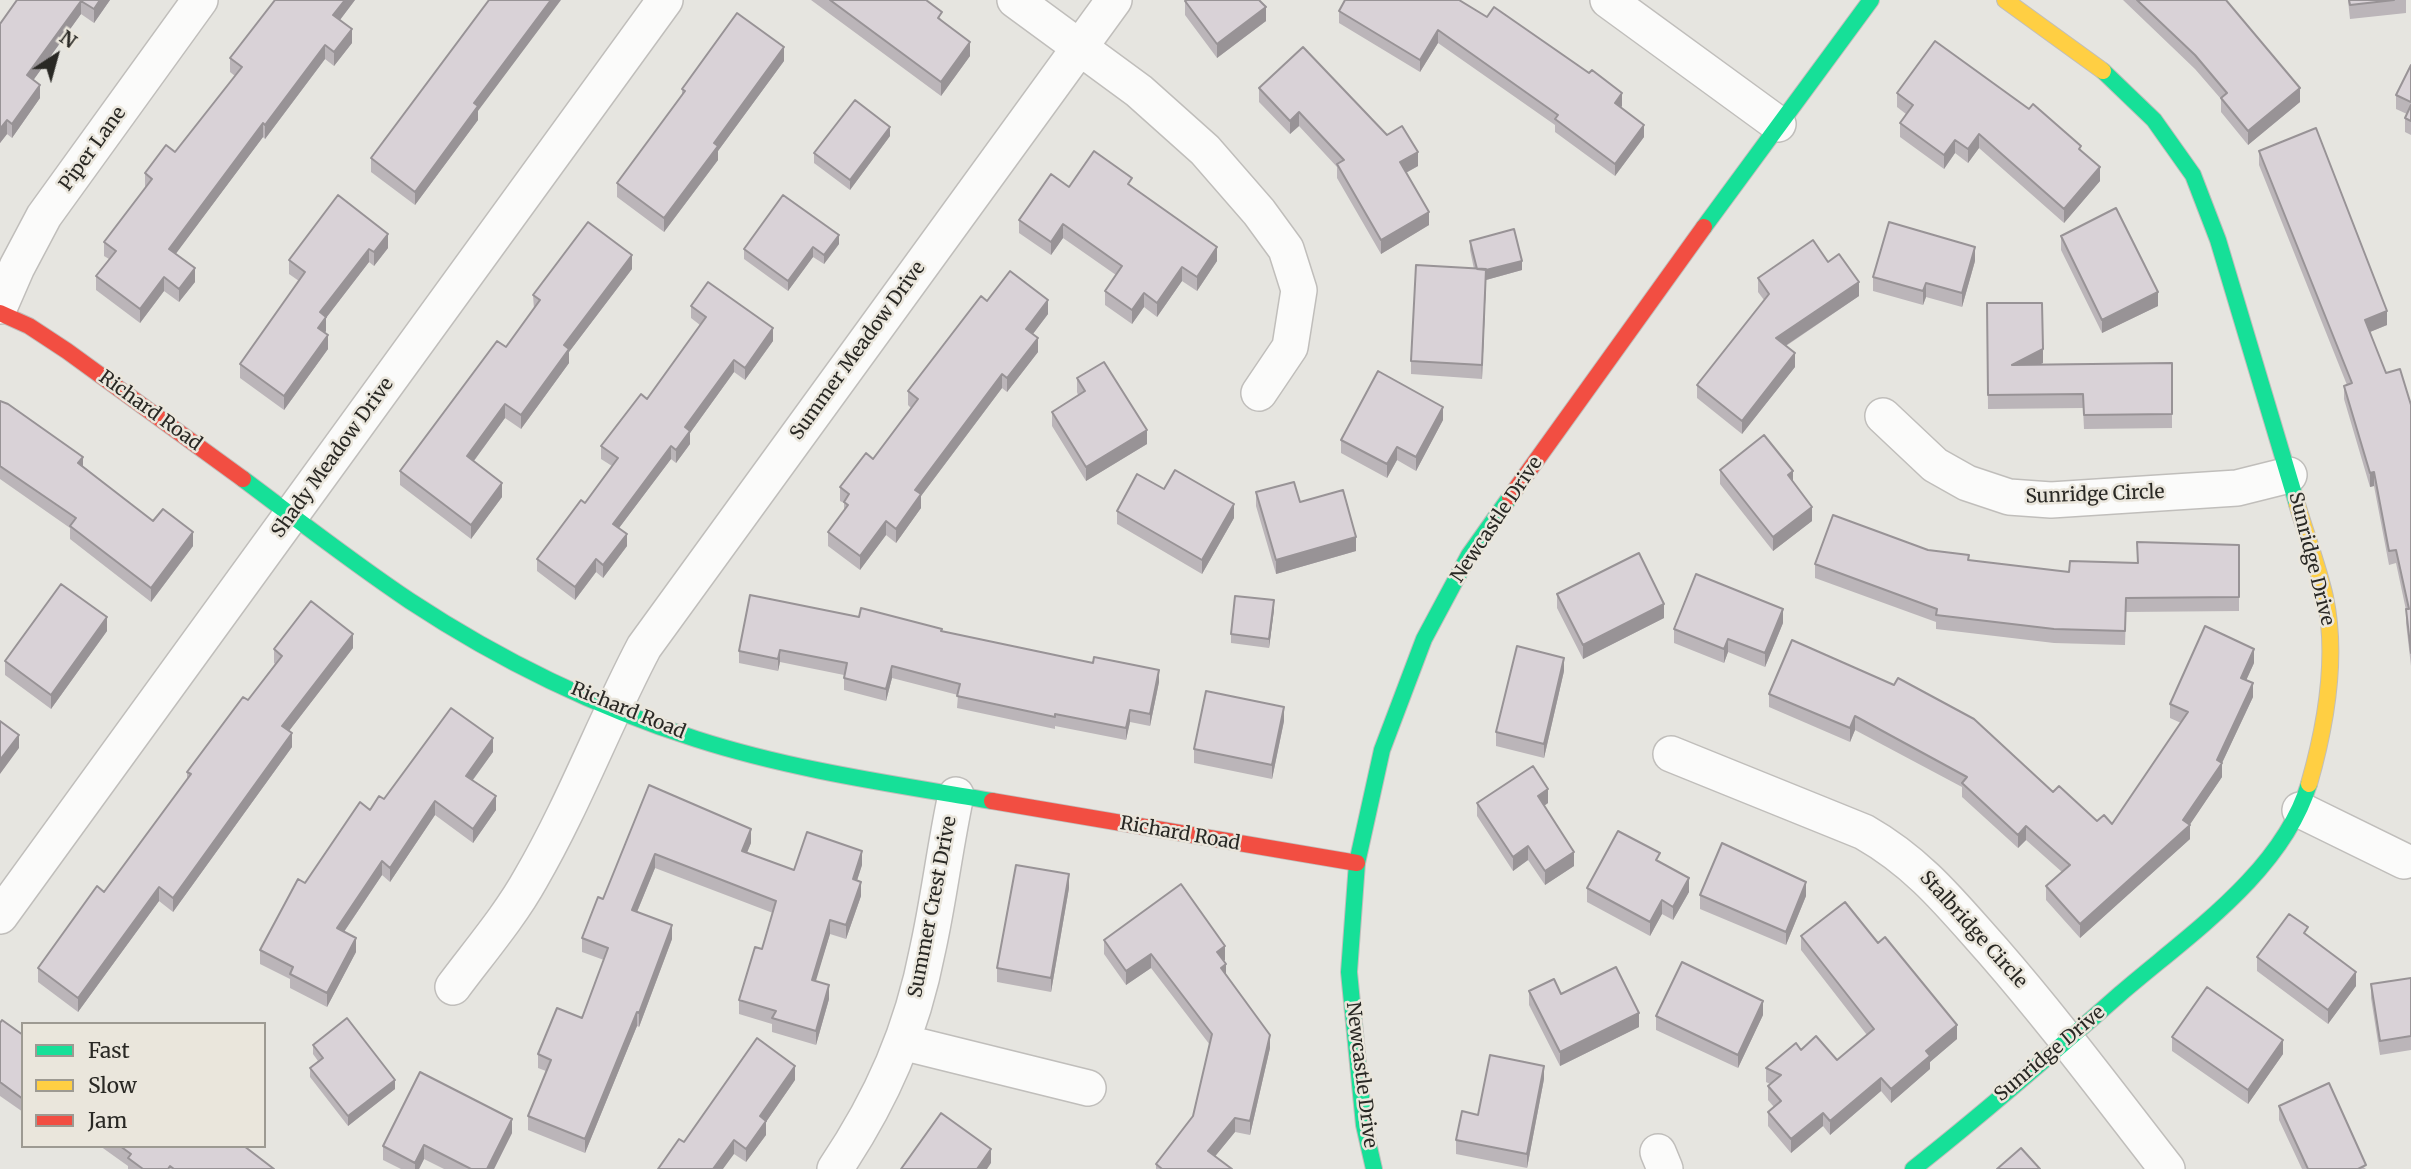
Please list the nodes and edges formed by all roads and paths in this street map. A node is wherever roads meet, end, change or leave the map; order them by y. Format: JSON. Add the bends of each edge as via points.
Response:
{"nodes":[{"id":1,"x":201,"y":0,"type":"edge"},
{"id":2,"x":666,"y":0,"type":"edge"},
{"id":3,"x":1015,"y":0,"type":"edge"},
{"id":4,"x":1114,"y":0,"type":"edge"},
{"id":5,"x":1608,"y":0,"type":"edge"},
{"id":6,"x":1871,"y":0,"type":"edge"},
{"id":7,"x":2005,"y":0,"type":"edge"},
{"id":8,"x":1079,"y":46,"type":"junction"},
{"id":9,"x":1778,"y":124,"type":"junction"},
{"id":10,"x":0,"y":306,"type":"edge"},
{"id":11,"x":0,"y":313,"type":"edge"},
{"id":12,"x":1259,"y":393,"type":"dead end"},
{"id":13,"x":1883,"y":416,"type":"dead end"},
{"id":14,"x":2290,"y":475,"type":"junction"},
{"id":15,"x":292,"y":515,"type":"junction"},
{"id":16,"x":612,"y":708,"type":"junction"},
{"id":17,"x":1671,"y":754,"type":"dead end"},
{"id":18,"x":956,"y":795,"type":"junction"},
{"id":19,"x":2300,"y":810,"type":"junction"},
{"id":20,"x":2404,"y":862,"type":"dead end"},
{"id":21,"x":1357,"y":863,"type":"junction"},
{"id":22,"x":0,"y":916,"type":"edge"},
{"id":23,"x":453,"y":987,"type":"dead end"},
{"id":24,"x":2067,"y":1040,"type":"junction"},
{"id":25,"x":902,"y":1042,"type":"junction"},
{"id":26,"x":1088,"y":1088,"type":"dead end"},
{"id":27,"x":835,"y":1169,"type":"edge"},
{"id":28,"x":1374,"y":1169,"type":"edge"},
{"id":29,"x":1913,"y":1169,"type":"edge"},
{"id":30,"x":2167,"y":1169,"type":"edge"}],
"edges":[{"from":1,"to":10,"type":"street","name":"Piper Lane","via":[[44,216]]},
{"from":2,"to":15,"type":"street","name":"Shady Meadow Drive"},
{"from":3,"to":8,"type":"street"},
{"from":4,"to":8,"type":"street","name":"Summer Meadow Drive"},
{"from":5,"to":9,"type":"street"},
{"from":6,"to":9,"type":"street","name":"Newcastle Drive"},
{"from":7,"to":14,"type":"street","name":"Sunridge Drive","via":[[2111,77],[2154,120],[2193,175],[2218,240]]},
{"from":8,"to":12,"type":"street","via":[[1205,150],[1286,249],[1299,290],[1290,347]]},
{"from":8,"to":16,"type":"street","name":"Summer Meadow Drive","via":[[644,647]]},
{"from":9,"to":21,"type":"street","name":"Newcastle Drive","via":[[1469,555],[1424,639],[1382,750]]},
{"from":11,"to":15,"type":"street","name":"Richard Road","via":[[66,351]]},
{"from":13,"to":14,"type":"street","name":"Sunridge Circle","via":[[1935,465],[2009,497],[2051,500],[2237,488]]},
{"from":14,"to":19,"type":"street","name":"Sunridge Drive","via":[[2325,597],[2330,632],[2330,692],[2323,737]]},
{"from":15,"to":16,"type":"street","name":"Richard Road","via":[[410,601],[508,659]]},
{"from":15,"to":22,"type":"street","name":"Shady Meadow Drive"},
{"from":16,"to":18,"type":"street","name":"Richard Road","via":[[696,739],[783,763]]},
{"from":16,"to":23,"type":"street","name":"Summer Meadow Drive","via":[[530,881]]},
{"from":17,"to":24,"type":"street","name":"Stalbridge Circle","via":[[1864,832],[1890,847],[1938,888]]},
{"from":18,"to":21,"type":"street","name":"Richard Road"},
{"from":18,"to":25,"type":"street","name":"Summer Crest Drive","via":[[928,948]]},
{"from":19,"to":20,"type":"street"},
{"from":19,"to":24,"type":"street","name":"Sunridge Drive","via":[[2277,845],[2210,917]]},
{"from":21,"to":28,"type":"street","name":"Newcastle Drive","via":[[1349,972],[1364,1125]]},
{"from":24,"to":29,"type":"street","name":"Sunridge Drive"},
{"from":24,"to":30,"type":"street","name":"Stalbridge Circle"},
{"from":25,"to":26,"type":"street"},
{"from":25,"to":27,"type":"street","name":"Summer Crest Drive","via":[[864,1126]]}]}
